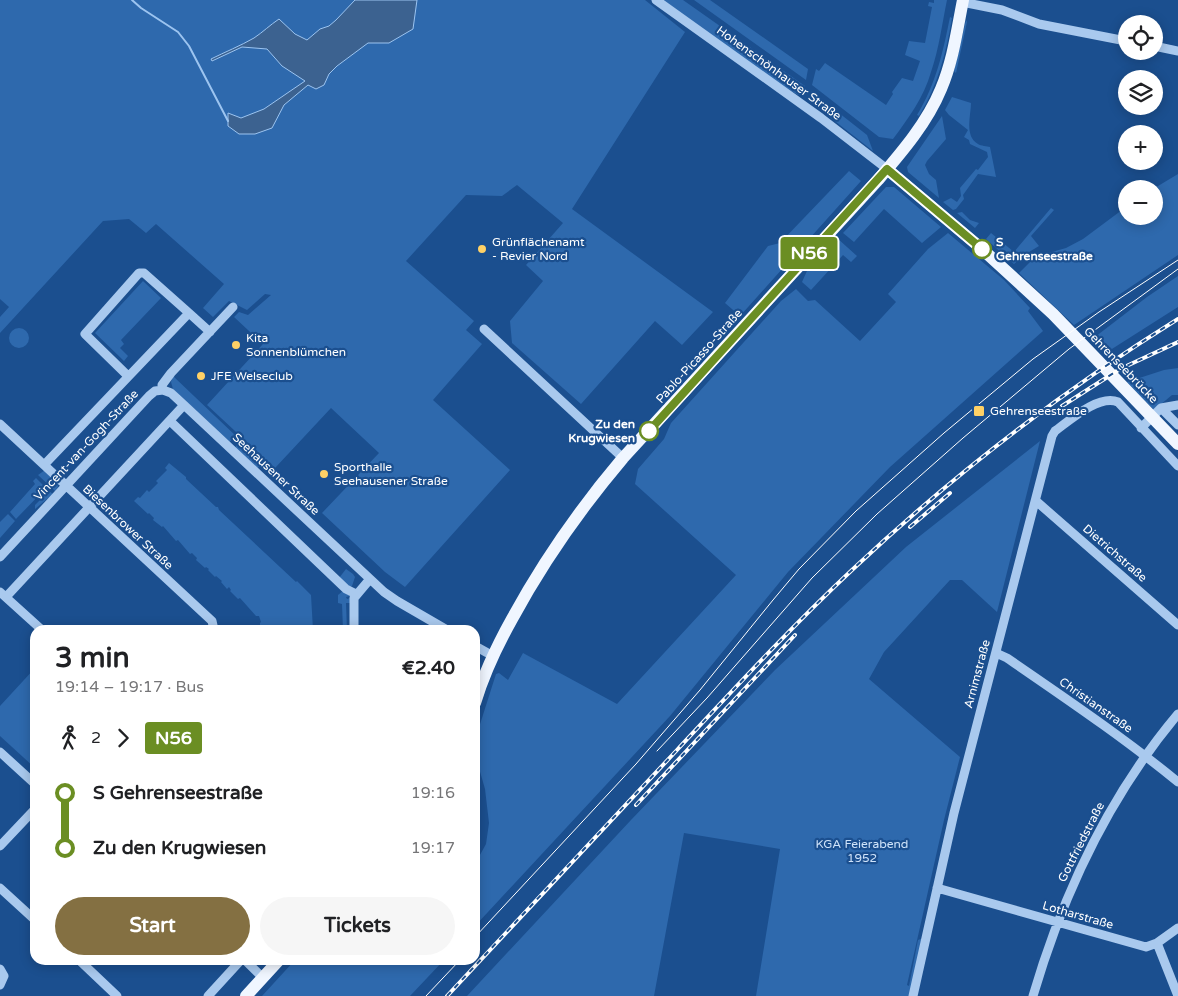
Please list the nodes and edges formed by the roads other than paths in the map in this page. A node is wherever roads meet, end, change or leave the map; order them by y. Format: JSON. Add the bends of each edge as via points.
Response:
{"nodes":[{"id":1,"x":656,"y":0,"type":"edge"},
{"id":2,"x":963,"y":1,"type":"edge"},
{"id":3,"x":1118,"y":39,"type":"edge"},
{"id":4,"x":1163,"y":48,"type":"edge"},
{"id":5,"x":1178,"y":51,"type":"edge"},
{"id":6,"x":887,"y":169,"type":"junction"},
{"id":7,"x":233,"y":307,"type":"dead end"},
{"id":8,"x":189,"y":313,"type":"junction"},
{"id":9,"x":484,"y":329,"type":"dead end"},
{"id":10,"x":210,"y":332,"type":"junction"},
{"id":11,"x":128,"y":376,"type":"junction"},
{"id":12,"x":163,"y":390,"type":"junction"},
{"id":13,"x":184,"y":405,"type":"junction"},
{"id":14,"x":1178,"y":405,"type":"edge"},
{"id":15,"x":1161,"y":408,"type":"junction"},
{"id":16,"x":170,"y":421,"type":"junction"},
{"id":17,"x":0,"y":424,"type":"edge"},
{"id":18,"x":1178,"y":425,"type":"edge"},
{"id":19,"x":1141,"y":428,"type":"junction"},
{"id":20,"x":1178,"y":444,"type":"edge"},
{"id":21,"x":623,"y":458,"type":"junction"},
{"id":22,"x":44,"y":465,"type":"junction"},
{"id":23,"x":1178,"y":466,"type":"edge"},
{"id":24,"x":66,"y":486,"type":"junction"},
{"id":25,"x":1036,"y":501,"type":"junction"},
{"id":26,"x":89,"y":508,"type":"junction"},
{"id":27,"x":0,"y":557,"type":"edge"},
{"id":28,"x":370,"y":579,"type":"junction"},
{"id":29,"x":3,"y":594,"type":"edge"},
{"id":30,"x":356,"y":594,"type":"junction"},
{"id":31,"x":37,"y":625,"type":"edge"},
{"id":32,"x":213,"y":625,"type":"edge"},
{"id":33,"x":354,"y":625,"type":"edge"},
{"id":34,"x":438,"y":625,"type":"edge"},
{"id":35,"x":1178,"y":625,"type":"edge"},
{"id":36,"x":480,"y":649,"type":"edge"},
{"id":37,"x":996,"y":654,"type":"junction"},
{"id":38,"x":493,"y":656,"type":"junction"},
{"id":39,"x":480,"y":687,"type":"edge"},
{"id":40,"x":1178,"y":714,"type":"edge"},
{"id":41,"x":0,"y":752,"type":"edge"},
{"id":42,"x":1146,"y":756,"type":"junction"},
{"id":43,"x":30,"y":779,"type":"edge"},
{"id":44,"x":1178,"y":782,"type":"edge"},
{"id":45,"x":30,"y":814,"type":"edge"},
{"id":46,"x":0,"y":846,"type":"edge"},
{"id":47,"x":0,"y":888,"type":"edge"},
{"id":48,"x":936,"y":888,"type":"junction"},
{"id":49,"x":30,"y":915,"type":"edge"},
{"id":50,"x":1057,"y":922,"type":"junction"},
{"id":51,"x":1178,"y":928,"type":"edge"},
{"id":52,"x":1157,"y":944,"type":"junction"},
{"id":53,"x":85,"y":965,"type":"edge"},
{"id":54,"x":238,"y":965,"type":"edge"},
{"id":55,"x":249,"y":965,"type":"edge"},
{"id":56,"x":275,"y":965,"type":"edge"},
{"id":57,"x":0,"y":969,"type":"edge"},
{"id":58,"x":263,"y":978,"type":"junction"},
{"id":59,"x":0,"y":985,"type":"edge"},
{"id":60,"x":117,"y":996,"type":"edge"},
{"id":61,"x":208,"y":996,"type":"edge"},
{"id":62,"x":246,"y":996,"type":"edge"},
{"id":63,"x":913,"y":996,"type":"edge"},
{"id":64,"x":1033,"y":996,"type":"edge"},
{"id":65,"x":1178,"y":996,"type":"edge"}],
"edges":[{"from":1,"to":6,"type":"street","name":"Hohenschönhauser Straße","via":[[808,108]]},
{"from":2,"to":3,"type":"street","via":[[1002,10],[1039,24]]},
{"from":2,"to":6,"type":"main road","name":"Pablo-Picasso-Straße","via":[[941,89],[922,122]]},
{"from":4,"to":5,"type":"street"},
{"from":6,"to":20,"type":"main road","name":"Gehrenseebrücke","via":[[982,249],[1068,329]]},
{"from":6,"to":21,"type":"main road","name":"Pablo-Picasso-Straße"},
{"from":7,"to":10,"type":"street","name":"Vincent-van-Gogh-Straße"},
{"from":8,"to":10,"type":"street","name":"Vincent-van-Gogh-Straße"},
{"from":8,"to":11,"type":"street","name":"Vincent-van-Gogh-Straße"},
{"from":8,"to":11,"type":"street","name":"Vincent-van-Gogh-Straße","via":[[144,272],[139,273],[84,334]]},
{"from":9,"to":21,"type":"street"},
{"from":10,"to":12,"type":"street","name":"Vincent-van-Gogh-Straße","via":[[171,373],[162,385]]},
{"from":11,"to":22,"type":"street","name":"Vincent-van-Gogh-Straße"},
{"from":12,"to":13,"type":"street","name":"Seehausener Straße"},
{"from":12,"to":24,"type":"street","name":"Vincent-van-Gogh-Straße","via":[[152,394]]},
{"from":13,"to":16,"type":"street"},
{"from":13,"to":28,"type":"street","name":"Seehausener Straße"},
{"from":14,"to":15,"type":"street"},
{"from":15,"to":18,"type":"street"},
{"from":15,"to":19,"type":"street"},
{"from":16,"to":26,"type":"street"},
{"from":16,"to":30,"type":"street","via":[[346,589]]},
{"from":17,"to":22,"type":"street","name":"Biesenbrower Straße"},
{"from":19,"to":23,"type":"street"},
{"from":19,"to":25,"type":"street","name":"Arnimstraße","via":[[1112,399],[1086,409],[1052,436]]},
{"from":21,"to":38,"type":"main road","name":"Pablo-Picasso-Straße","via":[[589,498],[547,558]]},
{"from":22,"to":24,"type":"street","name":"Biesenbrower Straße"},
{"from":24,"to":26,"type":"street","name":"Biesenbrower Straße"},
{"from":24,"to":27,"type":"street","name":"Vincent-van-Gogh-Straße"},
{"from":25,"to":35,"type":"street","name":"Dietrichstraße"},
{"from":25,"to":37,"type":"street","name":"Arnimstraße"},
{"from":26,"to":29,"type":"street"},
{"from":26,"to":32,"type":"street","name":"Biesenbrower Straße"},
{"from":28,"to":30,"type":"street"},
{"from":28,"to":34,"type":"street","name":"Seehausener Straße","via":[[397,601]]},
{"from":29,"to":31,"type":"street"},
{"from":30,"to":33,"type":"street"},
{"from":36,"to":38,"type":"street"},
{"from":37,"to":42,"type":"street","name":"Christianstraße","via":[[1007,658]]},
{"from":37,"to":48,"type":"street","name":"Arnimstraße"},
{"from":38,"to":39,"type":"main road","name":"Pablo-Picasso-Straße"},
{"from":40,"to":42,"type":"street","name":"Gottfriedstraße"},
{"from":41,"to":43,"type":"street"},
{"from":42,"to":44,"type":"street","name":"Christianstraße"},
{"from":42,"to":50,"type":"street","name":"Gottfriedstraße","via":[[1092,845]]},
{"from":45,"to":46,"type":"street"},
{"from":47,"to":49,"type":"street"},
{"from":48,"to":50,"type":"street","name":"Lotharstraße"},
{"from":48,"to":63,"type":"street","name":"Arnimstraße"},
{"from":50,"to":52,"type":"street","name":"Lotharstraße","via":[[1146,947]]},
{"from":50,"to":64,"type":"street","name":"Gottfriedstraße"},
{"from":51,"to":52,"type":"street"},
{"from":52,"to":65,"type":"street"},
{"from":53,"to":60,"type":"street"},
{"from":54,"to":61,"type":"street"},
{"from":55,"to":58,"type":"street"},
{"from":56,"to":58,"type":"main road"},
{"from":57,"to":59,"type":"street","via":[[4,976]]},
{"from":58,"to":62,"type":"main road"}]}
